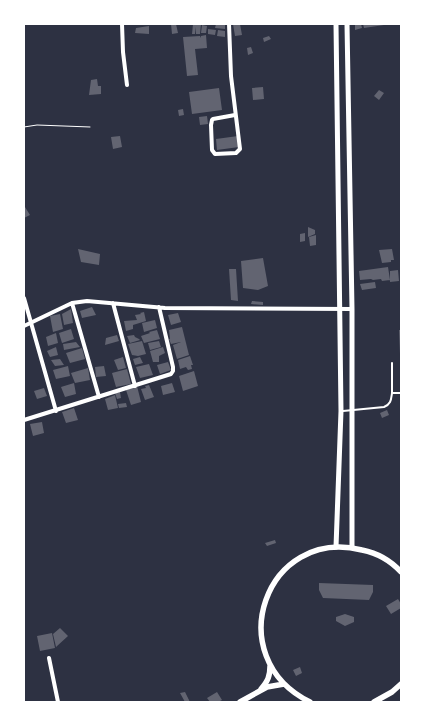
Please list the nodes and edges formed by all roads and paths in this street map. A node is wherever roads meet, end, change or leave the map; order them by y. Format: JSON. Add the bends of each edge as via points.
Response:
{"nodes":[{"id":1,"x":122,"y":24,"type":"edge"},
{"id":2,"x":229,"y":24,"type":"edge"},
{"id":3,"x":336,"y":24,"type":"edge"},
{"id":4,"x":347,"y":24,"type":"edge"},
{"id":5,"x":127,"y":85,"type":"dead end"},
{"id":6,"x":235,"y":115,"type":"junction"},
{"id":7,"x":24,"y":127,"type":"edge"},
{"id":8,"x":90,"y":127,"type":"dead end"},
{"id":9,"x":338,"y":238,"type":"junction"},
{"id":10,"x":350,"y":238,"type":"junction"},
{"id":11,"x":24,"y":298,"type":"edge"},
{"id":12,"x":72,"y":303,"type":"junction"},
{"id":13,"x":113,"y":303,"type":"junction"},
{"id":14,"x":159,"y":307,"type":"junction"},
{"id":15,"x":352,"y":309,"type":"junction"},
{"id":16,"x":339,"y":310,"type":"junction"},
{"id":17,"x":31,"y":322,"type":"junction"},
{"id":18,"x":24,"y":326,"type":"edge"},
{"id":19,"x":392,"y":363,"type":"dead end"},
{"id":20,"x":136,"y":386,"type":"junction"},
{"id":21,"x":392,"y":393,"type":"junction"},
{"id":22,"x":401,"y":393,"type":"edge"},
{"id":23,"x":99,"y":397,"type":"junction"},
{"id":24,"x":352,"y":410,"type":"junction"},
{"id":25,"x":56,"y":411,"type":"junction"},
{"id":26,"x":341,"y":411,"type":"junction"},
{"id":27,"x":24,"y":420,"type":"edge"},
{"id":28,"x":336,"y":547,"type":"junction"},
{"id":29,"x":352,"y":547,"type":"junction"},
{"id":30,"x":390,"y":562,"type":"junction"},
{"id":31,"x":401,"y":565,"type":"edge"},
{"id":32,"x":401,"y":572,"type":"edge"},
{"id":33,"x":49,"y":658,"type":"dead end"},
{"id":34,"x":270,"y":666,"type":"junction"},
{"id":35,"x":284,"y":684,"type":"junction"},
{"id":36,"x":401,"y":684,"type":"edge"},
{"id":37,"x":261,"y":689,"type":"junction"},
{"id":38,"x":58,"y":702,"type":"edge"},
{"id":39,"x":240,"y":702,"type":"edge"},
{"id":40,"x":310,"y":702,"type":"edge"},
{"id":41,"x":374,"y":702,"type":"edge"}],
"edges":[{"from":1,"to":5,"type":"street"},
{"from":2,"to":6,"type":"street"},
{"from":3,"to":9,"type":"main road"},
{"from":4,"to":10,"type":"main road"},
{"from":6,"to":6,"type":"street","via":[[212,120],[212,150],[215,154],[236,153],[240,149]]},
{"from":7,"to":8,"type":"path"},
{"from":9,"to":10,"type":"main road"},
{"from":9,"to":16,"type":"main road"},
{"from":10,"to":15,"type":"main road"},
{"from":11,"to":17,"type":"street"},
{"from":12,"to":13,"type":"street"},
{"from":12,"to":17,"type":"street"},
{"from":12,"to":23,"type":"street"},
{"from":13,"to":14,"type":"street"},
{"from":13,"to":20,"type":"street"},
{"from":14,"to":16,"type":"street"},
{"from":14,"to":20,"type":"street","via":[[173,371]]},
{"from":15,"to":16,"type":"street"},
{"from":15,"to":24,"type":"main road"},
{"from":16,"to":26,"type":"main road"},
{"from":17,"to":18,"type":"street"},
{"from":17,"to":25,"type":"street"},
{"from":19,"to":21,"type":"lane"},
{"from":20,"to":23,"type":"street"},
{"from":21,"to":22,"type":"lane"},
{"from":21,"to":24,"type":"lane","via":[[388,406]]},
{"from":23,"to":25,"type":"street"},
{"from":24,"to":26,"type":"lane"},
{"from":24,"to":29,"type":"main road"},
{"from":25,"to":27,"type":"street"},
{"from":26,"to":28,"type":"main road"},
{"from":28,"to":29,"type":"highway"},
{"from":28,"to":34,"type":"highway","via":[[308,554],[295,562],[271,589],[261,624]]},
{"from":29,"to":30,"type":"highway","via":[[372,552]]},
{"from":30,"to":31,"type":"highway"},
{"from":30,"to":32,"type":"highway"},
{"from":33,"to":38,"type":"street"},
{"from":34,"to":35,"type":"highway"},
{"from":34,"to":37,"type":"highway","via":[[269,676]]},
{"from":35,"to":37,"type":"highway"},
{"from":35,"to":40,"type":"highway"},
{"from":36,"to":41,"type":"highway"},
{"from":37,"to":39,"type":"highway"}]}
